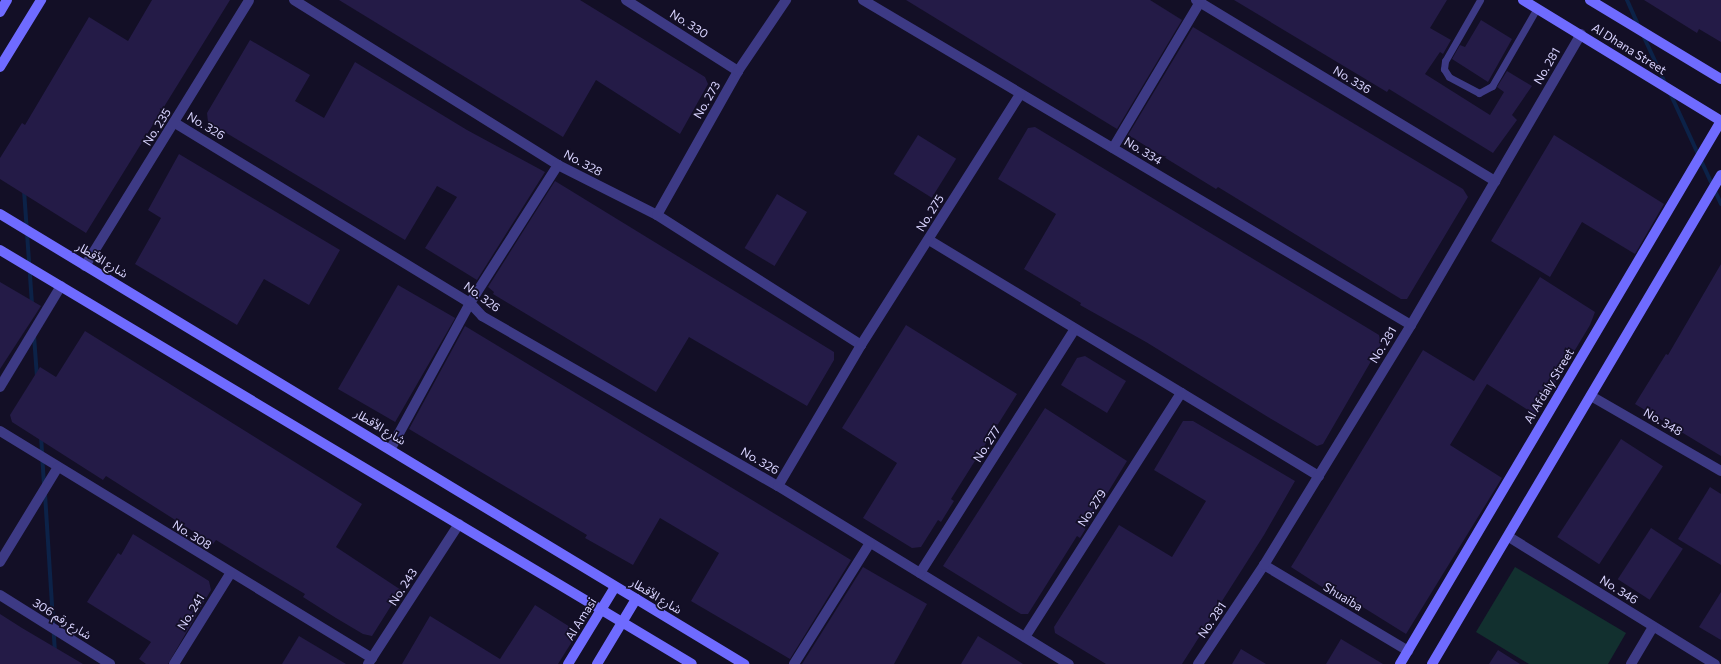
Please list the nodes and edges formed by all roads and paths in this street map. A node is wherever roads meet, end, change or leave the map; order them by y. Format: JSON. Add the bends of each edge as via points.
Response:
{"nodes":[{"id":1,"x":8,"y":0,"type":"edge"},
{"id":2,"x":41,"y":0,"type":"edge"},
{"id":3,"x":249,"y":0,"type":"edge"},
{"id":4,"x":294,"y":0,"type":"edge"},
{"id":5,"x":626,"y":0,"type":"edge"},
{"id":6,"x":786,"y":0,"type":"edge"},
{"id":7,"x":863,"y":0,"type":"edge"},
{"id":8,"x":1480,"y":0,"type":"edge"},
{"id":9,"x":1523,"y":0,"type":"edge"},
{"id":10,"x":1590,"y":0,"type":"edge"},
{"id":11,"x":1198,"y":1,"type":"edge"},
{"id":12,"x":1601,"y":3,"type":"edge"},
{"id":13,"x":1536,"y":8,"type":"junction"},
{"id":14,"x":0,"y":12,"type":"edge"},
{"id":15,"x":1581,"y":34,"type":"junction"},
{"id":16,"x":0,"y":67,"type":"edge"},
{"id":17,"x":738,"y":71,"type":"junction"},
{"id":18,"x":1721,"y":79,"type":"edge"},
{"id":19,"x":1020,"y":94,"type":"junction"},
{"id":20,"x":1721,"y":121,"type":"edge"},
{"id":21,"x":175,"y":123,"type":"junction"},
{"id":22,"x":1113,"y":148,"type":"junction"},
{"id":23,"x":558,"y":165,"type":"junction"},
{"id":24,"x":1721,"y":175,"type":"edge"},
{"id":25,"x":1495,"y":181,"type":"junction"},
{"id":26,"x":0,"y":214,"type":"edge"},
{"id":27,"x":657,"y":215,"type":"junction"},
{"id":28,"x":929,"y":240,"type":"junction"},
{"id":29,"x":0,"y":250,"type":"edge"},
{"id":30,"x":85,"y":266,"type":"junction"},
{"id":31,"x":61,"y":286,"type":"junction"},
{"id":32,"x":470,"y":303,"type":"junction"},
{"id":33,"x":1410,"y":325,"type":"junction"},
{"id":34,"x":1075,"y":329,"type":"junction"},
{"id":35,"x":861,"y":345,"type":"junction"},
{"id":36,"x":0,"y":387,"type":"edge"},
{"id":37,"x":1181,"y":393,"type":"junction"},
{"id":38,"x":1591,"y":396,"type":"junction"},
{"id":39,"x":0,"y":431,"type":"edge"},
{"id":40,"x":391,"y":448,"type":"junction"},
{"id":41,"x":58,"y":467,"type":"junction"},
{"id":42,"x":1721,"y":471,"type":"edge"},
{"id":43,"x":1319,"y":476,"type":"junction"},
{"id":44,"x":778,"y":486,"type":"junction"},
{"id":45,"x":459,"y":524,"type":"junction"},
{"id":46,"x":1510,"y":537,"type":"junction"},
{"id":47,"x":870,"y":543,"type":"junction"},
{"id":48,"x":0,"y":562,"type":"edge"},
{"id":49,"x":1264,"y":565,"type":"junction"},
{"id":50,"x":920,"y":573,"type":"junction"},
{"id":51,"x":230,"y":574,"type":"junction"},
{"id":52,"x":615,"y":587,"type":"junction"},
{"id":53,"x":0,"y":595,"type":"edge"},
{"id":54,"x":636,"y":599,"type":"junction"},
{"id":55,"x":601,"y":610,"type":"junction"},
{"id":56,"x":621,"y":623,"type":"junction"},
{"id":57,"x":1653,"y":627,"type":"junction"},
{"id":58,"x":1024,"y":637,"type":"junction"},
{"id":59,"x":1408,"y":652,"type":"junction"},
{"id":60,"x":370,"y":661,"type":"edge"},
{"id":61,"x":110,"y":664,"type":"edge"},
{"id":62,"x":174,"y":664,"type":"edge"},
{"id":63,"x":568,"y":664,"type":"edge"},
{"id":64,"x":597,"y":664,"type":"edge"},
{"id":65,"x":692,"y":664,"type":"edge"},
{"id":66,"x":744,"y":664,"type":"edge"},
{"id":67,"x":794,"y":664,"type":"edge"},
{"id":68,"x":1069,"y":664,"type":"edge"},
{"id":69,"x":1198,"y":664,"type":"edge"},
{"id":70,"x":1400,"y":664,"type":"edge"},
{"id":71,"x":1432,"y":664,"type":"edge"},
{"id":72,"x":1631,"y":664,"type":"edge"},
{"id":73,"x":1715,"y":664,"type":"edge"}],
"edges":[{"from":1,"to":14,"type":"street"},
{"from":2,"to":16,"type":"street"},
{"from":3,"to":21,"type":"street","name":"No. 235"},
{"from":4,"to":23,"type":"street","name":"No. 328"},
{"from":5,"to":17,"type":"street","name":"No. 330"},
{"from":6,"to":17,"type":"street","name":"No. 273"},
{"from":7,"to":19,"type":"street","name":"No. 334"},
{"from":8,"to":13,"type":"lane","via":[[1444,61],[1444,69],[1449,77],[1478,93],[1492,86]]},
{"from":9,"to":13,"type":"street","name":"Al Dhana Street"},
{"from":10,"to":12,"type":"street","name":"Al Dhana Street"},
{"from":11,"to":22,"type":"street"},
{"from":11,"to":25,"type":"street","name":"No. 336"},
{"from":12,"to":18,"type":"street","name":"Al Dhana Street"},
{"from":13,"to":15,"type":"street","name":"Al Dhana Street"},
{"from":15,"to":20,"type":"street","name":"Al Dhana Street"},
{"from":15,"to":25,"type":"street","name":"No. 281"},
{"from":17,"to":27,"type":"street","name":"No. 273"},
{"from":19,"to":22,"type":"street","name":"No. 334"},
{"from":19,"to":28,"type":"street","name":"No. 275"},
{"from":20,"to":59,"type":"street","name":"Al Afdaly Street"},
{"from":21,"to":30,"type":"street","name":"No. 235"},
{"from":21,"to":32,"type":"street","name":"No. 326"},
{"from":22,"to":33,"type":"street","name":"No. 334"},
{"from":23,"to":27,"type":"street","name":"No. 328"},
{"from":23,"to":32,"type":"street"},
{"from":24,"to":38,"type":"street"},
{"from":25,"to":33,"type":"street","name":"No. 281"},
{"from":26,"to":30,"type":"street","name":"شارع الأقطار"},
{"from":27,"to":35,"type":"street","name":"No. 328"},
{"from":28,"to":34,"type":"street"},
{"from":28,"to":35,"type":"street","name":"No. 275"},
{"from":29,"to":31,"type":"street"},
{"from":30,"to":40,"type":"street","name":"شارع الأقطار"},
{"from":31,"to":36,"type":"street"},
{"from":31,"to":45,"type":"street"},
{"from":32,"to":40,"type":"street"},
{"from":32,"to":44,"type":"street","name":"No. 326","via":[[482,316]]},
{"from":33,"to":43,"type":"street","name":"No. 281"},
{"from":34,"to":37,"type":"street"},
{"from":34,"to":50,"type":"street","name":"No. 277"},
{"from":35,"to":44,"type":"street","name":"No. 275"},
{"from":37,"to":43,"type":"street"},
{"from":37,"to":58,"type":"street","name":"No. 279"},
{"from":38,"to":42,"type":"street","name":"No. 348"},
{"from":38,"to":46,"type":"street"},
{"from":39,"to":41,"type":"street","name":"No. 308"},
{"from":40,"to":52,"type":"street","name":"شارع الأقطار"},
{"from":41,"to":48,"type":"street"},
{"from":41,"to":51,"type":"street","name":"No. 308"},
{"from":43,"to":49,"type":"street","name":"No. 281"},
{"from":44,"to":47,"type":"street","name":"No. 326"},
{"from":45,"to":55,"type":"street"},
{"from":45,"to":60,"type":"street","name":"No. 243"},
{"from":46,"to":57,"type":"street","name":"No. 346"},
{"from":46,"to":71,"type":"street"},
{"from":47,"to":50,"type":"street","name":"No. 326"},
{"from":47,"to":67,"type":"street"},
{"from":49,"to":59,"type":"street","name":"Shuaiba"},
{"from":49,"to":69,"type":"street","name":"No. 281"},
{"from":50,"to":58,"type":"street","name":"No. 326"},
{"from":51,"to":60,"type":"street","name":"No. 308"},
{"from":51,"to":62,"type":"street","name":"No. 241"},
{"from":52,"to":54,"type":"street","name":"شارع الأقطار"},
{"from":52,"to":55,"type":"street","name":"Al Amasi"},
{"from":53,"to":61,"type":"street","name":"شارع رقم 306"},
{"from":54,"to":56,"type":"street"},
{"from":54,"to":66,"type":"street","name":"شارع الأقطار"},
{"from":55,"to":56,"type":"street"},
{"from":55,"to":63,"type":"street","name":"Al Amasi"},
{"from":56,"to":64,"type":"street"},
{"from":56,"to":65,"type":"street"},
{"from":57,"to":72,"type":"street"},
{"from":57,"to":73,"type":"street","name":"No. 346"},
{"from":58,"to":68,"type":"street","name":"No. 326"},
{"from":59,"to":70,"type":"street","name":"Al Afdaly Street"}]}
